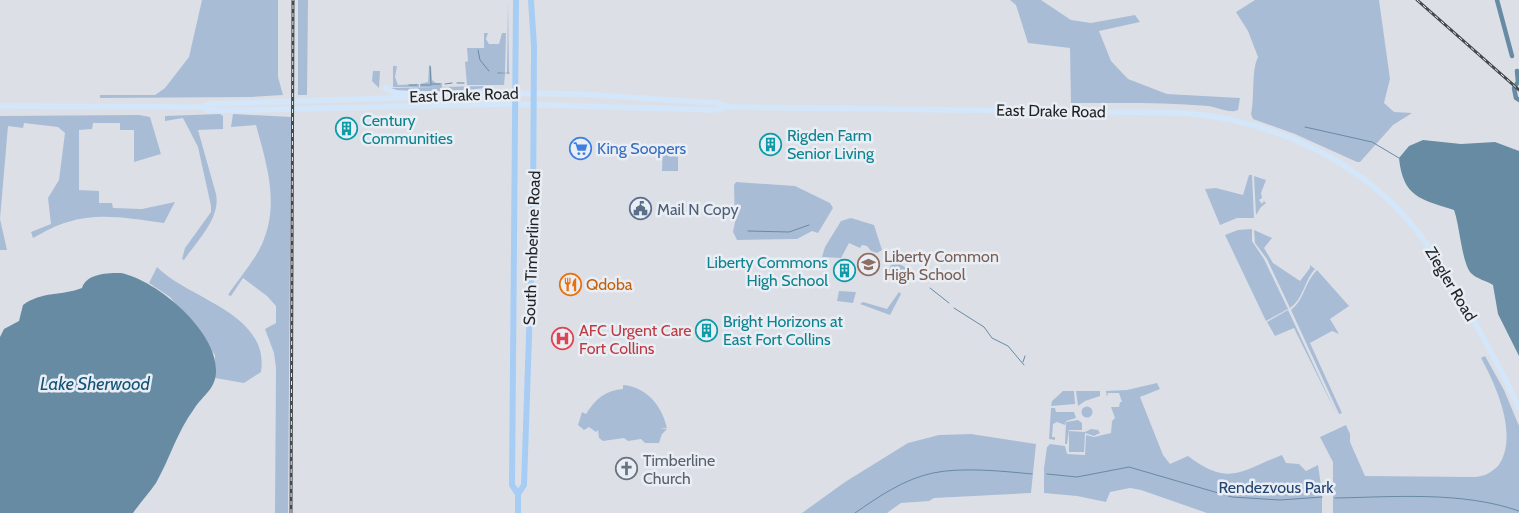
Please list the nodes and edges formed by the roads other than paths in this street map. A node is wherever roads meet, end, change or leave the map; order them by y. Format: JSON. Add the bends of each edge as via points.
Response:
{"nodes":[{"id":1,"x":516,"y":0,"type":"edge"},
{"id":2,"x":531,"y":0,"type":"edge"},
{"id":3,"x":385,"y":88,"type":"dead end"},
{"id":4,"x":516,"y":93,"type":"junction"},
{"id":5,"x":534,"y":93,"type":"junction"},
{"id":6,"x":436,"y":96,"type":"junction"},
{"id":7,"x":385,"y":98,"type":"junction"},
{"id":8,"x":699,"y":102,"type":"junction"},
{"id":9,"x":255,"y":103,"type":"junction"},
{"id":10,"x":516,"y":104,"type":"junction"},
{"id":11,"x":534,"y":104,"type":"junction"},
{"id":12,"x":0,"y":106,"type":"edge"},
{"id":13,"x":201,"y":106,"type":"junction"},
{"id":14,"x":727,"y":106,"type":"junction"},
{"id":15,"x":385,"y":107,"type":"junction"},
{"id":16,"x":321,"y":108,"type":"junction"},
{"id":17,"x":653,"y":108,"type":"junction"},
{"id":18,"x":227,"y":113,"type":"junction"},
{"id":19,"x":1360,"y":177,"type":"joint"},
{"id":20,"x":1519,"y":408,"type":"edge"},
{"id":21,"x":518,"y":494,"type":"junction"},
{"id":22,"x":518,"y":513,"type":"edge"}],
"edges":[{"from":1,"to":4,"type":"main road","name":"South Timberline Road"},
{"from":2,"to":5,"type":"main road","name":"South Timberline Road"},
{"from":3,"to":6,"type":"main road","via":[[390,92]]},
{"from":4,"to":5,"type":"main road","name":"East Drake Road"},
{"from":4,"to":6,"type":"main road","name":"East Drake Road"},
{"from":4,"to":10,"type":"main road","name":"South Timberline Road"},
{"from":5,"to":8,"type":"main road","name":"East Drake Road"},
{"from":5,"to":11,"type":"main road","name":"South Timberline Road"},
{"from":6,"to":7,"type":"main road","name":"East Drake Road"},
{"from":6,"to":15,"type":"main road","via":[[395,101]]},
{"from":7,"to":9,"type":"main road","name":"East Drake Road"},
{"from":7,"to":16,"type":"main road","via":[[382,102]]},
{"from":8,"to":14,"type":"main road","name":"East Drake Road"},
{"from":8,"to":17,"type":"main road","via":[[656,104]]},
{"from":9,"to":13,"type":"main road","name":"East Drake Road"},
{"from":9,"to":18,"type":"main road","via":[[249,107],[232,107]]},
{"from":10,"to":11,"type":"main road","name":"East Drake Road"},
{"from":10,"to":15,"type":"main road","name":"East Drake Road"},
{"from":10,"to":21,"type":"main road","name":"South Timberline Road","via":[[512,485]]},
{"from":11,"to":17,"type":"main road","name":"East Drake Road"},
{"from":11,"to":21,"type":"main road","name":"South Timberline Road","via":[[524,485]]},
{"from":12,"to":13,"type":"main road","name":"East Drake Road"},
{"from":13,"to":18,"type":"main road","name":"East Drake Road"},
{"from":14,"to":17,"type":"main road","name":"East Drake Road","via":[[716,110]]},
{"from":14,"to":19,"type":"main road","name":"East Drake Road","via":[[1200,114],[1244,122],[1288,136],[1318,150]]},
{"from":15,"to":16,"type":"main road","name":"East Drake Road"},
{"from":16,"to":18,"type":"main road","name":"East Drake Road"},
{"from":19,"to":20,"type":"main road","name":"Ziegler Road","via":[[1404,216],[1437,258]]},
{"from":21,"to":22,"type":"main road","name":"South Timberline Road"}]}
